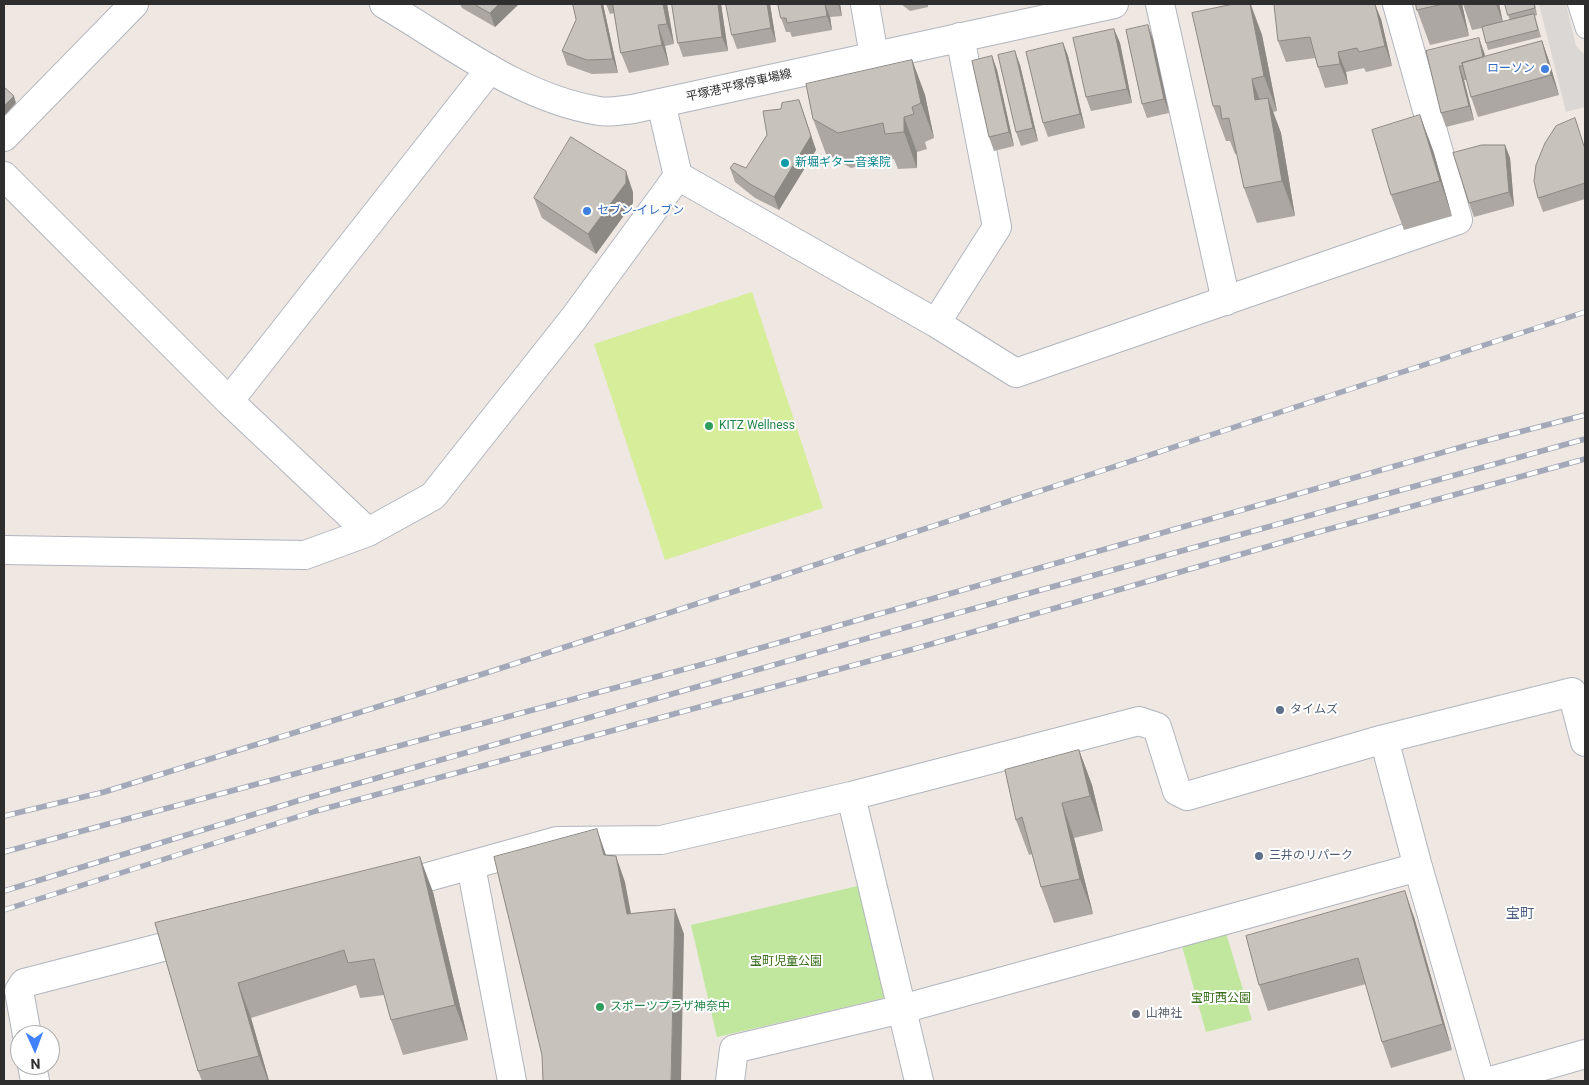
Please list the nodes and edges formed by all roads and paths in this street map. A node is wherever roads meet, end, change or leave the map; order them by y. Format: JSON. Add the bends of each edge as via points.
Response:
{"nodes":[{"id":1,"x":134,"y":4,"type":"edge"},
{"id":2,"x":865,"y":4,"type":"edge"},
{"id":3,"x":1114,"y":4,"type":"edge"},
{"id":4,"x":1160,"y":4,"type":"edge"},
{"id":5,"x":1397,"y":4,"type":"edge"},
{"id":6,"x":1577,"y":4,"type":"edge"},
{"id":7,"x":391,"y":5,"type":"edge"},
{"id":8,"x":1585,"y":29,"type":"edge"},
{"id":9,"x":960,"y":37,"type":"junction"},
{"id":10,"x":874,"y":56,"type":"junction"},
{"id":11,"x":490,"y":69,"type":"junction"},
{"id":12,"x":661,"y":103,"type":"junction"},
{"id":13,"x":4,"y":137,"type":"edge"},
{"id":14,"x":4,"y":176,"type":"edge"},
{"id":15,"x":678,"y":176,"type":"junction"},
{"id":16,"x":1226,"y":301,"type":"junction"},
{"id":17,"x":936,"y":324,"type":"junction"},
{"id":18,"x":229,"y":401,"type":"junction"},
{"id":19,"x":368,"y":532,"type":"junction"},
{"id":20,"x":4,"y":550,"type":"edge"},
{"id":21,"x":1384,"y":739,"type":"junction"},
{"id":22,"x":1585,"y":742,"type":"edge"},
{"id":23,"x":851,"y":796,"type":"junction"},
{"id":24,"x":471,"y":866,"type":"junction"},
{"id":25,"x":1418,"y":867,"type":"junction"},
{"id":26,"x":366,"y":894,"type":"edge"},
{"id":27,"x":224,"y":931,"type":"edge"},
{"id":28,"x":902,"y":1009,"type":"junction"},
{"id":29,"x":25,"y":1025,"type":"edge"},
{"id":30,"x":1585,"y":1054,"type":"edge"},
{"id":31,"x":512,"y":1081,"type":"edge"},
{"id":32,"x":730,"y":1081,"type":"edge"},
{"id":33,"x":919,"y":1081,"type":"edge"},
{"id":34,"x":1480,"y":1081,"type":"edge"},
{"id":35,"x":1491,"y":1081,"type":"edge"}],
"edges":[{"from":1,"to":13,"type":"street"},
{"from":2,"to":10,"type":"street"},
{"from":3,"to":9,"type":"street","name":"平塚港平塚停車場線"},
{"from":4,"to":16,"type":"street"},
{"from":5,"to":16,"type":"street","via":[[1458,220]]},
{"from":6,"to":8,"type":"lane"},
{"from":7,"to":11,"type":"street","name":"平塚港平塚停車場線"},
{"from":9,"to":10,"type":"street","name":"平塚港平塚停車場線"},
{"from":9,"to":17,"type":"street","via":[[997,227]]},
{"from":10,"to":12,"type":"street","name":"平塚港平塚停車場線"},
{"from":11,"to":12,"type":"street","name":"平塚港平塚停車場線","via":[[552,100],[601,111]]},
{"from":11,"to":18,"type":"street"},
{"from":12,"to":15,"type":"street"},
{"from":14,"to":18,"type":"street"},
{"from":15,"to":17,"type":"street"},
{"from":15,"to":19,"type":"street","via":[[574,318],[433,496]]},
{"from":16,"to":17,"type":"street","via":[[1016,373]]},
{"from":18,"to":19,"type":"street"},
{"from":19,"to":20,"type":"street","via":[[305,554]]},
{"from":21,"to":22,"type":"street","via":[[1572,692]]},
{"from":21,"to":23,"type":"street","via":[[1187,796],[1177,791],[1157,727],[1139,721]]},
{"from":21,"to":25,"type":"street"},
{"from":23,"to":24,"type":"street","via":[[661,840],[557,841]]},
{"from":23,"to":28,"type":"street"},
{"from":24,"to":26,"type":"street"},
{"from":24,"to":31,"type":"street"},
{"from":25,"to":28,"type":"street"},
{"from":25,"to":34,"type":"street"},
{"from":27,"to":29,"type":"street","via":[[24,984],[19,991]]},
{"from":28,"to":32,"type":"street","via":[[734,1049]]},
{"from":28,"to":33,"type":"street"},
{"from":30,"to":35,"type":"street"}]}
